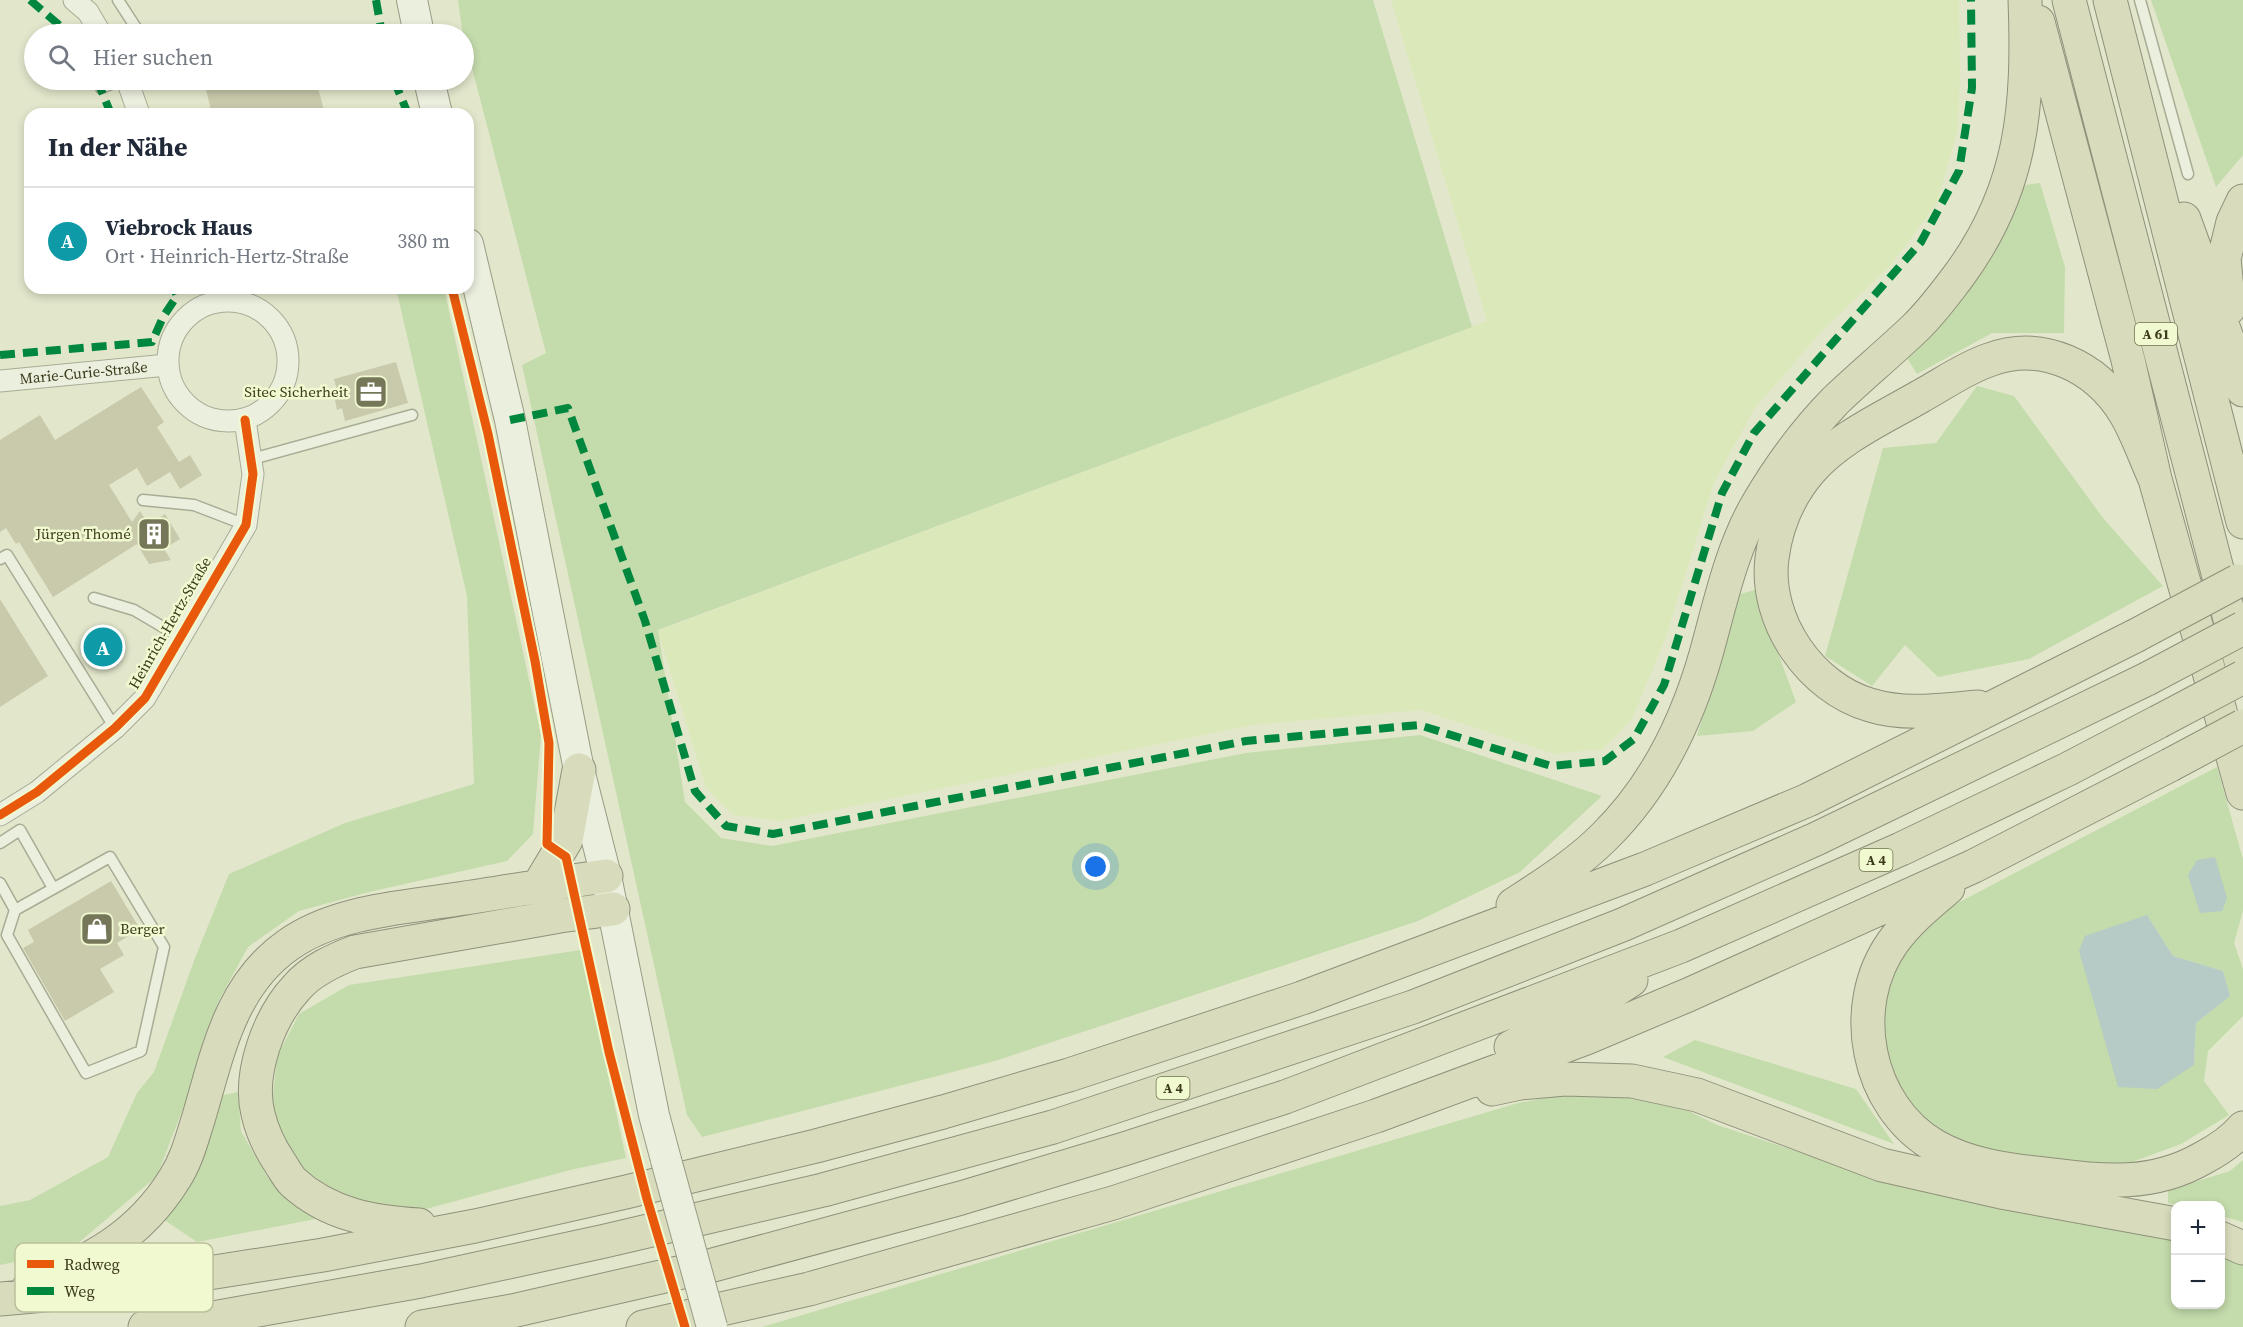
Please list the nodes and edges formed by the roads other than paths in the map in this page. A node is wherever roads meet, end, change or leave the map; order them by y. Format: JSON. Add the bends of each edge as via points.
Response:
{"nodes":[{"id":1,"x":74,"y":0,"type":"edge"},
{"id":2,"x":118,"y":0,"type":"edge"},
{"id":3,"x":412,"y":0,"type":"edge"},
{"id":4,"x":2025,"y":0,"type":"edge"},
{"id":5,"x":2032,"y":0,"type":"edge"},
{"id":6,"x":2069,"y":0,"type":"edge"},
{"id":7,"x":2110,"y":0,"type":"edge"},
{"id":8,"x":2140,"y":0,"type":"edge"},
{"id":9,"x":95,"y":24,"type":"edge"},
{"id":10,"x":134,"y":24,"type":"edge"},
{"id":11,"x":417,"y":24,"type":"edge"},
{"id":12,"x":2119,"y":39,"type":"junction"},
{"id":13,"x":133,"y":90,"type":"edge"},
{"id":14,"x":431,"y":90,"type":"edge"},
{"id":15,"x":138,"y":108,"type":"edge"},
{"id":16,"x":436,"y":108,"type":"edge"},
{"id":17,"x":2188,"y":174,"type":"dead end"},
{"id":18,"x":2243,"y":201,"type":"edge"},
{"id":19,"x":474,"y":269,"type":"edge"},
{"id":20,"x":202,"y":296,"type":"edge"},
{"id":21,"x":167,"y":365,"type":"junction"},
{"id":22,"x":2239,"y":375,"type":"edge"},
{"id":23,"x":0,"y":381,"type":"edge"},
{"id":24,"x":412,"y":416,"type":"dead end"},
{"id":25,"x":245,"y":420,"type":"junction"},
{"id":26,"x":252,"y":459,"type":"junction"},
{"id":27,"x":2155,"y":479,"type":"junction"},
{"id":28,"x":143,"y":500,"type":"dead end"},
{"id":29,"x":2243,"y":522,"type":"edge"},
{"id":30,"x":246,"y":525,"type":"junction"},
{"id":31,"x":0,"y":559,"type":"edge"},
{"id":32,"x":2243,"y":578,"type":"edge"},
{"id":33,"x":94,"y":598,"type":"dead end"},
{"id":34,"x":2243,"y":628,"type":"edge"},
{"id":35,"x":180,"y":637,"type":"junction"},
{"id":36,"x":2243,"y":669,"type":"edge"},
{"id":37,"x":2243,"y":677,"type":"edge"},
{"id":38,"x":1998,"y":705,"type":"junction"},
{"id":39,"x":2243,"y":726,"type":"edge"},
{"id":40,"x":115,"y":728,"type":"junction"},
{"id":41,"x":579,"y":771,"type":"junction"},
{"id":42,"x":2243,"y":793,"type":"edge"},
{"id":43,"x":0,"y":815,"type":"edge"},
{"id":44,"x":0,"y":843,"type":"edge"},
{"id":45,"x":1974,"y":866,"type":"junction"},
{"id":46,"x":606,"y":876,"type":"junction"},
{"id":47,"x":0,"y":883,"type":"edge"},
{"id":48,"x":538,"y":887,"type":"junction"},
{"id":49,"x":53,"y":888,"type":"junction"},
{"id":50,"x":613,"y":909,"type":"junction"},
{"id":51,"x":15,"y":910,"type":"junction"},
{"id":52,"x":1456,"y":941,"type":"junction"},
{"id":53,"x":1681,"y":946,"type":"junction"},
{"id":54,"x":1376,"y":1116,"type":"junction"},
{"id":55,"x":2243,"y":1128,"type":"edge"},
{"id":56,"x":2171,"y":1223,"type":"edge"},
{"id":57,"x":475,"y":1226,"type":"junction"},
{"id":58,"x":2225,"y":1240,"type":"edge"},
{"id":59,"x":116,"y":1243,"type":"edge"},
{"id":60,"x":2243,"y":1248,"type":"edge"},
{"id":61,"x":213,"y":1273,"type":"edge"},
{"id":62,"x":15,"y":1293,"type":"edge"},
{"id":63,"x":15,"y":1297,"type":"edge"},
{"id":64,"x":0,"y":1299,"type":"edge"},
{"id":65,"x":145,"y":1327,"type":"edge"},
{"id":66,"x":422,"y":1327,"type":"edge"},
{"id":67,"x":643,"y":1327,"type":"edge"},
{"id":68,"x":712,"y":1327,"type":"edge"}],
"edges":[{"from":1,"to":9,"type":"street"},
{"from":2,"to":10,"type":"lane"},
{"from":3,"to":11,"type":"main road"},
{"from":4,"to":52,"type":"highway","via":[[2026,77],[2018,148],[2008,187],[1974,256],[1918,325],[1836,400],[1779,468],[1755,508],[1736,552],[1681,723],[1663,760],[1631,806],[1605,836],[1566,869]]},
{"from":5,"to":27,"type":"highway","via":[[2128,360]]},
{"from":6,"to":36,"type":"highway","number":"A 61"},
{"from":7,"to":12,"type":"highway","number":"A 61"},
{"from":8,"to":17,"type":"lane"},
{"from":12,"to":22,"type":"highway"},
{"from":12,"to":29,"type":"highway","number":"A 61"},
{"from":13,"to":15,"type":"street"},
{"from":14,"to":16,"type":"main road"},
{"from":18,"to":22,"type":"highway","via":[[2233,222],[2224,260]]},
{"from":19,"to":41,"type":"main road","via":[[510,420]]},
{"from":20,"to":21,"type":"street","name":"Marie-Curie-Straße","via":[[177,329],[169,346]]},
{"from":20,"to":25,"type":"street","name":"Marie-Curie-Straße","via":[[245,303],[263,311],[277,324],[286,342],[290,361],[286,381],[263,412]]},
{"from":21,"to":23,"type":"street","name":"Marie-Curie-Straße"},
{"from":21,"to":25,"type":"street","name":"Marie-Curie-Straße","via":[[171,383],[193,411],[218,421]]},
{"from":24,"to":26,"type":"lane"},
{"from":25,"to":26,"type":"street","name":"Heinrich-Hertz-Straße"},
{"from":26,"to":30,"type":"street","name":"Heinrich-Hertz-Straße"},
{"from":27,"to":38,"type":"highway","via":[[2126,414],[2105,389],[2069,361],[2028,353],[1978,364],[1851,436],[1810,471],[1786,508],[1772,560],[1777,607],[1796,650],[1826,683],[1870,705],[1921,712]]},
{"from":27,"to":42,"type":"highway"},
{"from":28,"to":30,"type":"lane","via":[[194,505]]},
{"from":30,"to":35,"type":"street","name":"Heinrich-Hertz-Straße"},
{"from":31,"to":40,"type":"lane","via":[[7,555]]},
{"from":32,"to":38,"type":"highway","bridge":true},
{"from":33,"to":35,"type":"lane","via":[[134,610]]},
{"from":34,"to":65,"type":"highway","number":"A 4","bridge":true,"via":[[2147,679],[1816,839],[1622,925],[1413,1007],[1053,1127],[823,1190],[593,1244],[421,1281]]},
{"from":35,"to":40,"type":"street","name":"Heinrich-Hertz-Straße","via":[[145,698]]},
{"from":37,"to":53,"type":"highway","number":"A 4","bridge":true,"via":[[2068,769],[1901,849]]},
{"from":38,"to":52,"type":"highway","via":[[1808,800],[1645,869]]},
{"from":39,"to":45,"type":"highway","bridge":true},
{"from":40,"to":43,"type":"street","name":"Heinrich-Hertz-Straße","via":[[37,792]]},
{"from":41,"to":46,"type":"main road"},
{"from":41,"to":48,"type":"highway","via":[[566,840]]},
{"from":44,"to":49,"type":"lane","via":[[20,830]]},
{"from":45,"to":54,"type":"highway","via":[[1688,995]]},
{"from":45,"to":55,"type":"highway","via":[[1909,922],[1879,966],[1873,985],[1867,1025],[1869,1046],[1884,1093],[1910,1127],[1947,1152],[1992,1167],[2132,1181],[2186,1168],[2212,1154]]},
{"from":46,"to":48,"type":"highway"},
{"from":46,"to":50,"type":"main road"},
{"from":47,"to":51,"type":"lane"},
{"from":48,"to":59,"type":"highway","via":[[371,913],[330,923],[289,944],[256,973],[241,994],[176,1177],[141,1222]]},
{"from":49,"to":51,"type":"lane"},
{"from":49,"to":51,"type":"lane","via":[[110,857],[164,947],[141,1051],[86,1073],[7,935]]},
{"from":50,"to":57,"type":"highway","via":[[355,952],[333,961],[299,985],[270,1026],[259,1066],[257,1112],[264,1135],[291,1180],[332,1208],[356,1217],[428,1226]]},
{"from":50,"to":68,"type":"main road","bridge":true,"via":[[654,1115]]},
{"from":52,"to":57,"type":"highway","via":[[1302,998],[943,1112],[648,1187]]},
{"from":53,"to":54,"type":"highway","via":[[1598,1002]]},
{"from":53,"to":66,"type":"highway","number":"A 4","via":[[1285,1097],[1113,1153],[713,1265],[513,1311]]},
{"from":54,"to":56,"type":"highway","via":[[1520,1083],[1565,1079],[1632,1081],[1697,1095],[1882,1165]]},
{"from":54,"to":67,"type":"highway","via":[[1113,1203],[809,1289]]},
{"from":57,"to":61,"type":"highway"},
{"from":58,"to":60,"type":"highway"},
{"from":62,"to":64,"type":"highway"},
{"from":63,"to":64,"type":"highway"}]}
